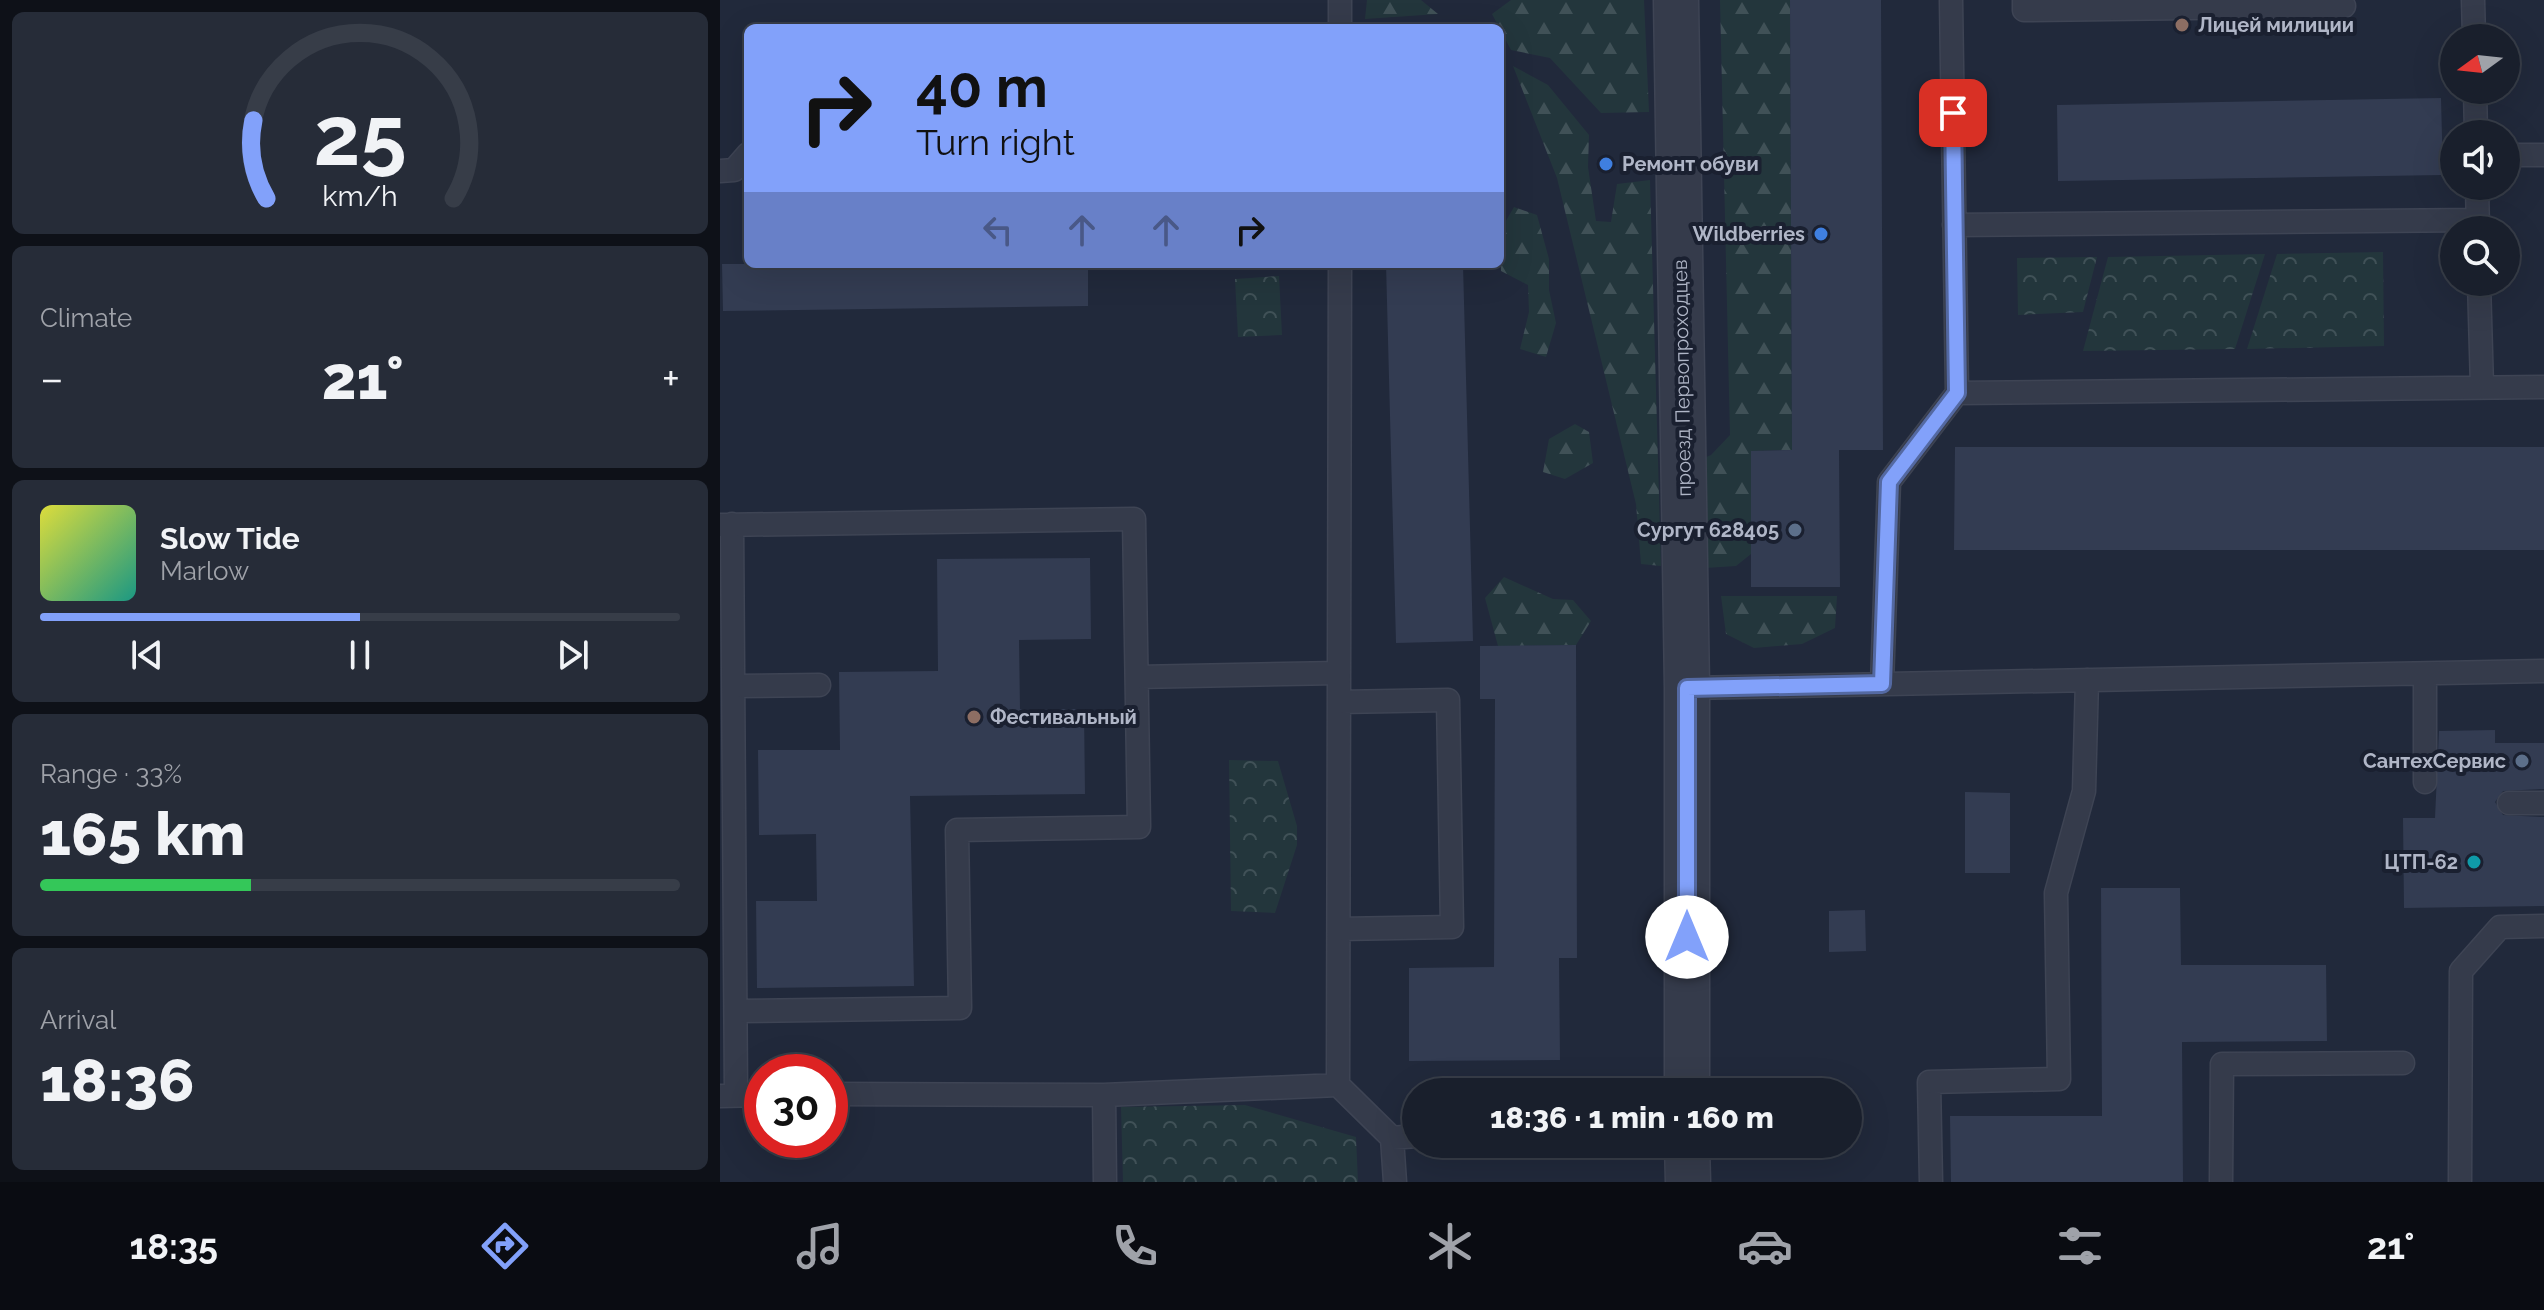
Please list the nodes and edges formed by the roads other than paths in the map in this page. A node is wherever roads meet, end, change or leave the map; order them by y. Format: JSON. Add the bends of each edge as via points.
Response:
{"nodes":[{"id":1,"x":1340,"y":0,"type":"edge"},
{"id":2,"x":1676,"y":0,"type":"edge"},
{"id":3,"x":1951,"y":0,"type":"edge"},
{"id":4,"x":2024,"y":0,"type":"edge"},
{"id":5,"x":2473,"y":0,"type":"edge"},
{"id":6,"x":2344,"y":6,"type":"dead end"},
{"id":7,"x":1340,"y":24,"type":"edge"},
{"id":8,"x":2474,"y":24,"type":"edge"},
{"id":9,"x":2520,"y":155,"type":"edge"},
{"id":10,"x":2544,"y":155,"type":"edge"},
{"id":11,"x":1954,"y":225,"type":"junction"},
{"id":12,"x":2440,"y":225,"type":"edge"},
{"id":13,"x":1340,"y":268,"type":"edge"},
{"id":14,"x":2479,"y":296,"type":"edge"},
{"id":15,"x":2482,"y":387,"type":"junction"},
{"id":16,"x":2544,"y":387,"type":"edge"},
{"id":17,"x":1957,"y":393,"type":"junction"},
{"id":18,"x":726,"y":525,"type":"edge"},
{"id":19,"x":2544,"y":671,"type":"edge"},
{"id":20,"x":1339,"y":673,"type":"junction"},
{"id":21,"x":2425,"y":674,"type":"junction"},
{"id":22,"x":1137,"y":677,"type":"junction"},
{"id":23,"x":2087,"y":680,"type":"junction"},
{"id":24,"x":1882,"y":684,"type":"junction"},
{"id":25,"x":819,"y":685,"type":"dead end"},
{"id":26,"x":734,"y":686,"type":"junction"},
{"id":27,"x":1687,"y":688,"type":"junction"},
{"id":28,"x":1339,"y":702,"type":"junction"},
{"id":29,"x":2425,"y":782,"type":"dead end"},
{"id":30,"x":2509,"y":803,"type":"dead end"},
{"id":31,"x":2544,"y":803,"type":"edge"},
{"id":32,"x":2544,"y":926,"type":"edge"},
{"id":33,"x":1339,"y":929,"type":"junction"},
{"id":34,"x":737,"y":1011,"type":"junction"},
{"id":35,"x":2403,"y":1063,"type":"dead end"},
{"id":36,"x":1687,"y":1078,"type":"edge"},
{"id":37,"x":1338,"y":1085,"type":"junction"},
{"id":38,"x":848,"y":1094,"type":"edge"},
{"id":39,"x":1104,"y":1095,"type":"junction"},
{"id":40,"x":728,"y":1096,"type":"edge"},
{"id":41,"x":1402,"y":1137,"type":"edge"},
{"id":42,"x":1392,"y":1138,"type":"junction"},
{"id":43,"x":1687,"y":1158,"type":"edge"},
{"id":44,"x":1105,"y":1182,"type":"edge"},
{"id":45,"x":1395,"y":1182,"type":"edge"},
{"id":46,"x":1688,"y":1182,"type":"edge"},
{"id":47,"x":1931,"y":1182,"type":"edge"},
{"id":48,"x":2221,"y":1182,"type":"edge"},
{"id":49,"x":2460,"y":1182,"type":"edge"}],
"edges":[{"from":1,"to":7,"type":"lane"},
{"from":2,"to":27,"type":"street","name":"проезд Первопроходцев"},
{"from":3,"to":11,"type":"lane"},
{"from":4,"to":6,"type":"lane","via":[[2024,10]]},
{"from":5,"to":8,"type":"lane"},
{"from":9,"to":10,"type":"lane"},
{"from":11,"to":12,"type":"lane"},
{"from":11,"to":17,"type":"lane"},
{"from":13,"to":20,"type":"lane"},
{"from":14,"to":15,"type":"lane"},
{"from":15,"to":16,"type":"lane"},
{"from":15,"to":17,"type":"lane"},
{"from":17,"to":24,"type":"lane","via":[[1889,482]]},
{"from":18,"to":22,"type":"lane","via":[[1134,519]]},
{"from":18,"to":26,"type":"lane"},
{"from":19,"to":21,"type":"lane"},
{"from":20,"to":22,"type":"lane"},
{"from":20,"to":28,"type":"lane"},
{"from":21,"to":23,"type":"lane"},
{"from":21,"to":29,"type":"lane"},
{"from":22,"to":34,"type":"lane","via":[[1139,827],[957,830],[960,1008]]},
{"from":23,"to":24,"type":"lane"},
{"from":23,"to":47,"type":"lane","via":[[2084,791],[2056,893],[2059,1079],[1929,1082]]},
{"from":24,"to":27,"type":"lane"},
{"from":25,"to":26,"type":"lane"},
{"from":26,"to":34,"type":"lane"},
{"from":27,"to":36,"type":"street","name":"проезд Первопроходцев"},
{"from":28,"to":33,"type":"lane"},
{"from":28,"to":33,"type":"lane","via":[[1448,700],[1452,927]]},
{"from":30,"to":31,"type":"lane"},
{"from":32,"to":49,"type":"lane","via":[[2500,927],[2461,971]]},
{"from":33,"to":37,"type":"lane"},
{"from":34,"to":40,"type":"lane"},
{"from":35,"to":48,"type":"lane","via":[[2222,1064]]},
{"from":37,"to":39,"type":"lane"},
{"from":37,"to":42,"type":"lane"},
{"from":38,"to":39,"type":"lane"},
{"from":39,"to":44,"type":"lane"},
{"from":41,"to":42,"type":"lane"},
{"from":42,"to":45,"type":"lane"},
{"from":43,"to":46,"type":"street"}]}
